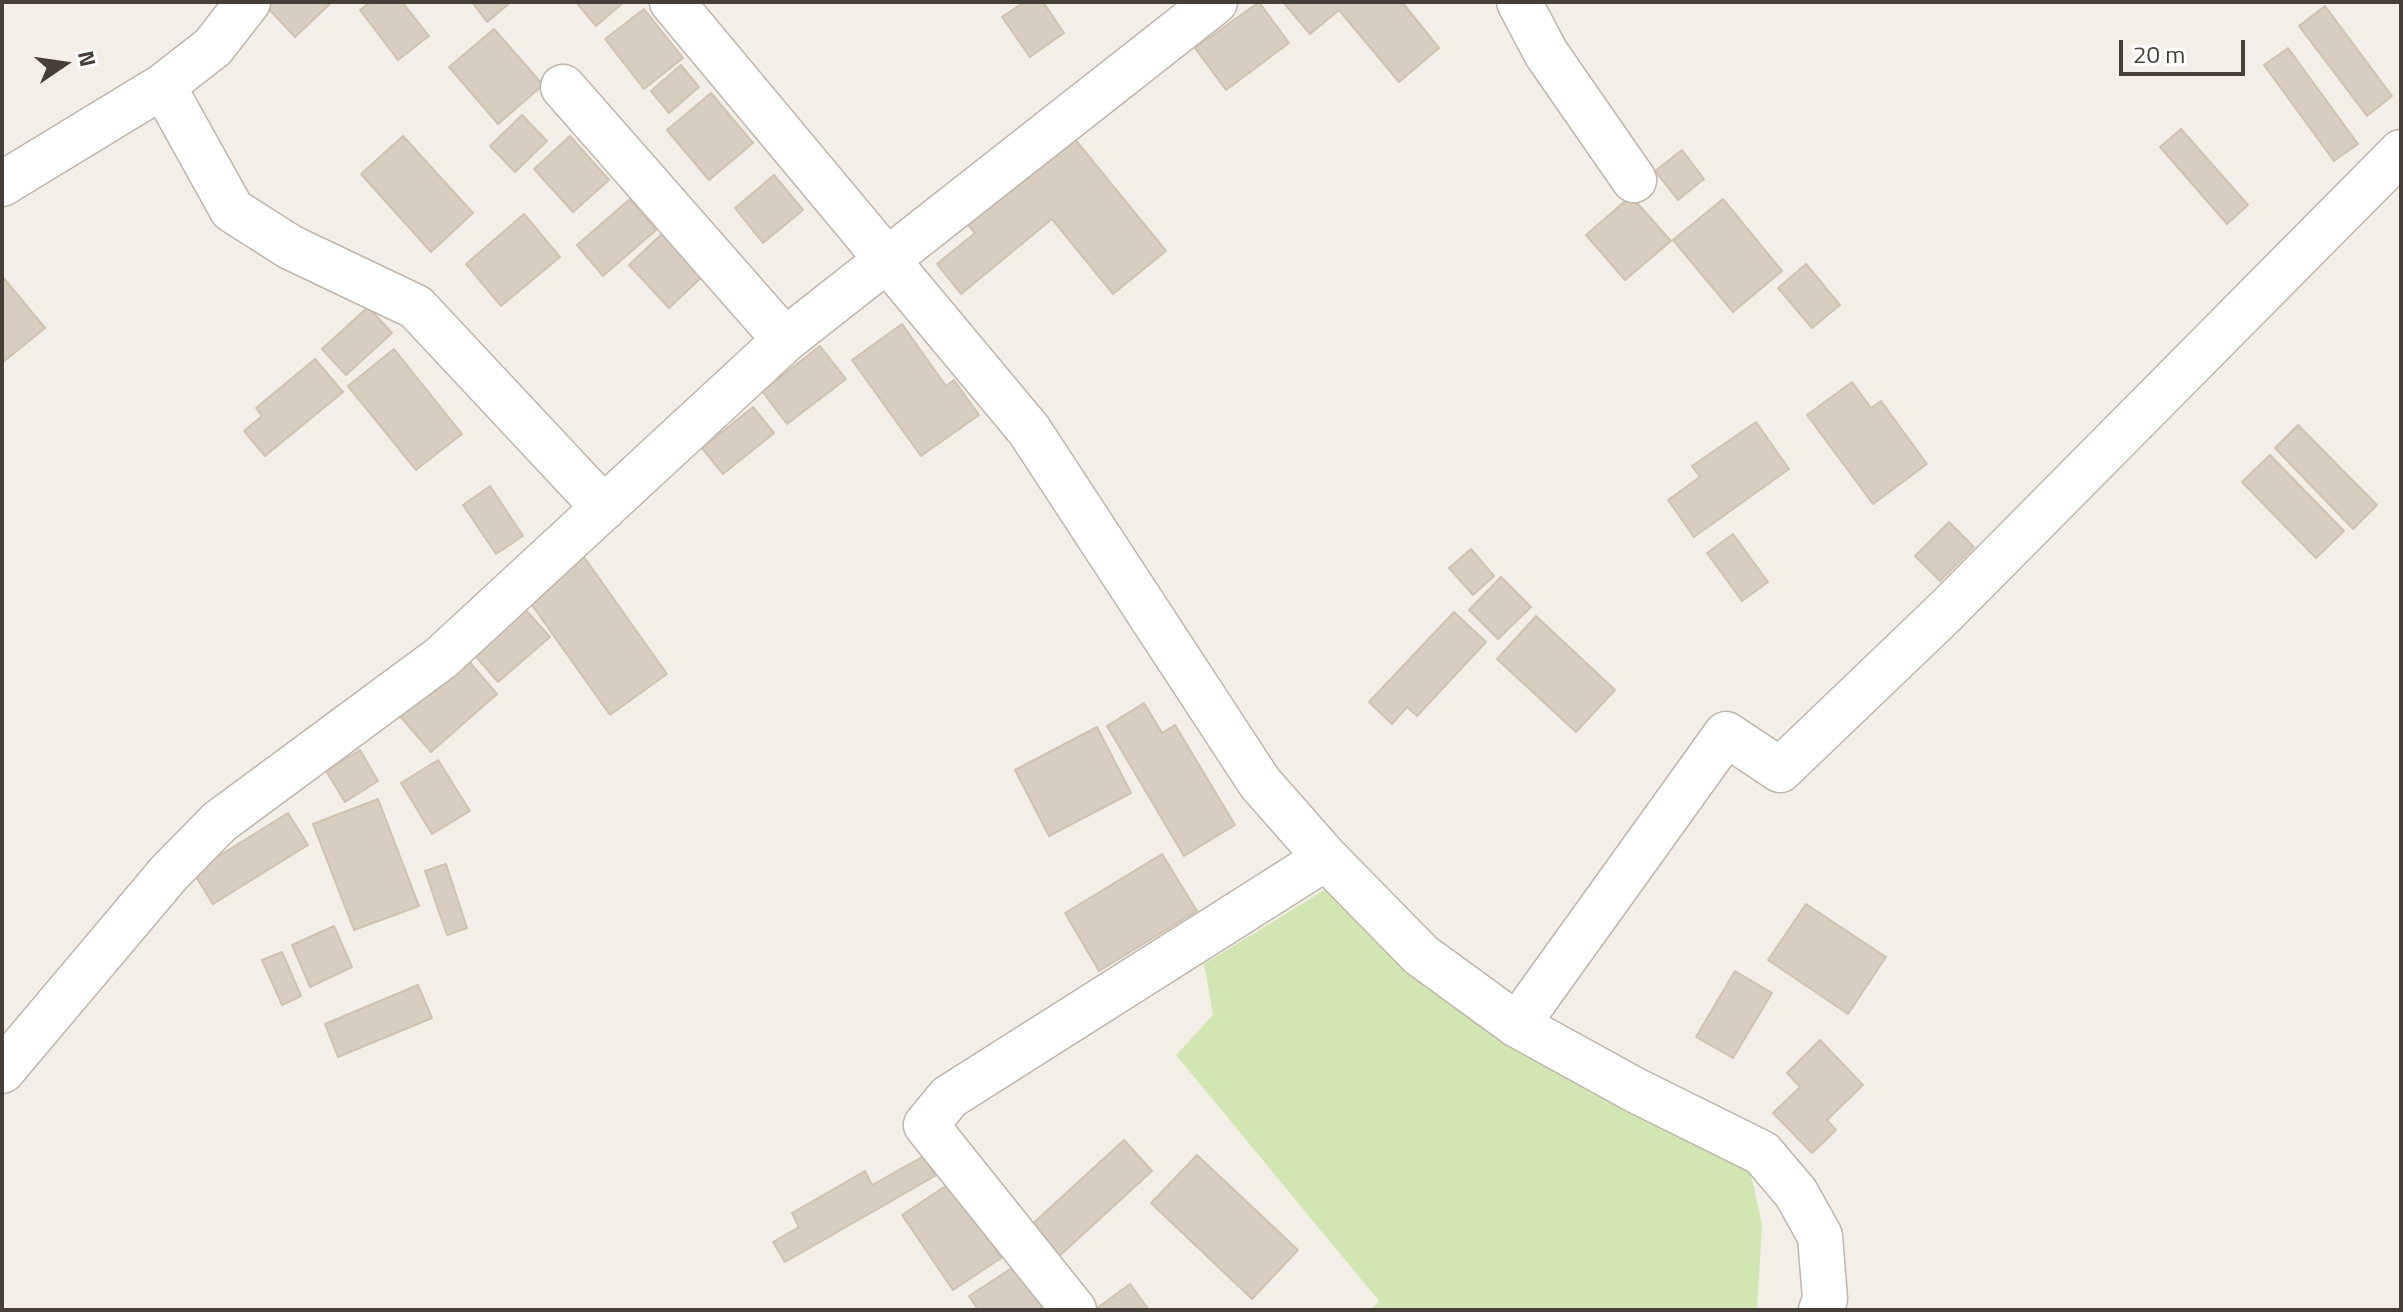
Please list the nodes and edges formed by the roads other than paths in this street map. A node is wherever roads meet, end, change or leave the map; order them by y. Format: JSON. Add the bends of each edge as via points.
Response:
{"nodes":[{"id":1,"x":248,"y":2,"type":"edge"},
{"id":2,"x":672,"y":2,"type":"edge"},
{"id":3,"x":1215,"y":2,"type":"edge"},
{"id":4,"x":1519,"y":2,"type":"edge"},
{"id":5,"x":163,"y":86,"type":"junction"},
{"id":6,"x":563,"y":87,"type":"dead end"},
{"id":7,"x":2401,"y":152,"type":"edge"},
{"id":8,"x":1634,"y":180,"type":"dead end"},
{"id":9,"x":2,"y":184,"type":"edge"},
{"id":10,"x":886,"y":259,"type":"junction"},
{"id":11,"x":785,"y":340,"type":"junction"},
{"id":12,"x":604,"y":508,"type":"junction"},
{"id":13,"x":1326,"y":858,"type":"junction"},
{"id":14,"x":1517,"y":1025,"type":"junction"},
{"id":15,"x":2,"y":1071,"type":"edge"},
{"id":16,"x":1074,"y":1310,"type":"edge"},
{"id":17,"x":1821,"y":1310,"type":"edge"}],
"edges":[{"from":1,"to":5,"type":"street","via":[[213,47]]},
{"from":2,"to":10,"type":"street"},
{"from":3,"to":10,"type":"street"},
{"from":4,"to":8,"type":"street","via":[[1546,53]]},
{"from":5,"to":9,"type":"street"},
{"from":5,"to":12,"type":"street","via":[[232,210],[290,247],[416,307]]},
{"from":6,"to":11,"type":"street"},
{"from":7,"to":14,"type":"street","via":[[1946,611],[1780,770],[1726,734]]},
{"from":10,"to":11,"type":"street"},
{"from":10,"to":13,"type":"street","via":[[1029,430],[1260,783]]},
{"from":11,"to":12,"type":"street"},
{"from":12,"to":15,"type":"street","via":[[441,658],[219,822],[169,873]]},
{"from":13,"to":14,"type":"street","via":[[1421,955]]},
{"from":13,"to":16,"type":"street","via":[[949,1097],[926,1125]]},
{"from":14,"to":17,"type":"street","via":[[1762,1153],[1796,1193],[1820,1236],[1825,1299]]}]}
